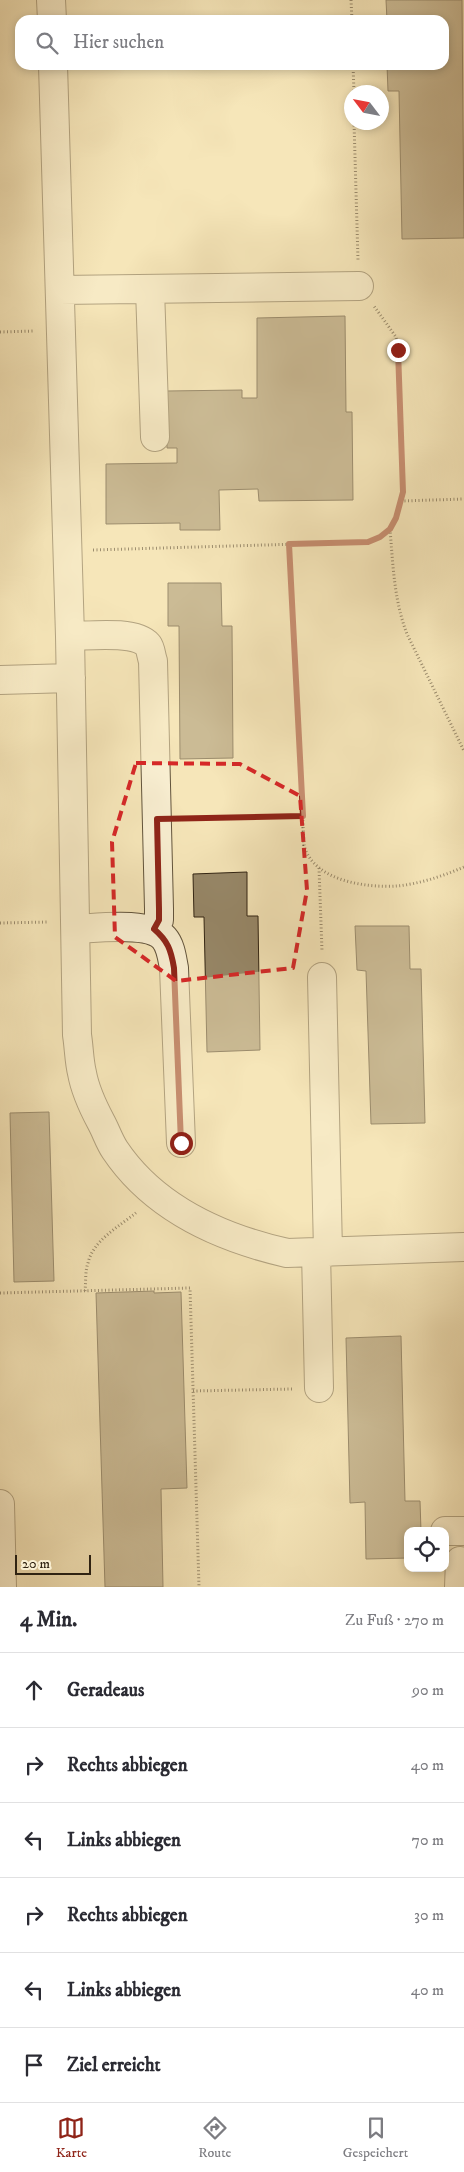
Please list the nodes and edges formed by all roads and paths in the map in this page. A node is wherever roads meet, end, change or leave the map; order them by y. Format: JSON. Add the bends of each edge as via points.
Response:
{"nodes":[{"id":1,"x":51,"y":0,"type":"edge"},
{"id":2,"x":351,"y":0,"type":"edge"},
{"id":3,"x":52,"y":15,"type":"edge"},
{"id":4,"x":352,"y":15,"type":"edge"},
{"id":5,"x":53,"y":70,"type":"edge"},
{"id":6,"x":353,"y":70,"type":"edge"},
{"id":7,"x":354,"y":85,"type":"edge"},
{"id":8,"x":354,"y":130,"type":"edge"},
{"id":9,"x":359,"y":286,"type":"junction"},
{"id":10,"x":150,"y":289,"type":"junction"},
{"id":11,"x":60,"y":290,"type":"junction"},
{"id":12,"x":61,"y":331,"type":"junction"},
{"id":13,"x":0,"y":332,"type":"edge"},
{"id":14,"x":155,"y":438,"type":"dead end"},
{"id":15,"x":464,"y":499,"type":"edge"},
{"id":16,"x":401,"y":501,"type":"junction"},
{"id":17,"x":390,"y":529,"type":"junction"},
{"id":18,"x":289,"y":544,"type":"junction"},
{"id":19,"x":67,"y":551,"type":"junction"},
{"id":20,"x":70,"y":636,"type":"junction"},
{"id":21,"x":70,"y":678,"type":"junction"},
{"id":22,"x":0,"y":680,"type":"edge"},
{"id":23,"x":464,"y":751,"type":"edge"},
{"id":24,"x":303,"y":816,"type":"junction"},
{"id":25,"x":157,"y":819,"type":"junction"},
{"id":26,"x":464,"y":867,"type":"edge"},
{"id":27,"x":319,"y":868,"type":"junction"},
{"id":28,"x":0,"y":923,"type":"edge"},
{"id":29,"x":76,"y":925,"type":"junction"},
{"id":30,"x":154,"y":929,"type":"junction"},
{"id":31,"x":322,"y":977,"type":"joint"},
{"id":32,"x":181,"y":1143,"type":"dead end"},
{"id":33,"x":149,"y":1189,"type":"junction"},
{"id":34,"x":464,"y":1247,"type":"edge"},
{"id":35,"x":322,"y":1252,"type":"junction"},
{"id":36,"x":85,"y":1291,"type":"junction"},
{"id":37,"x":0,"y":1293,"type":"edge"},
{"id":38,"x":319,"y":1388,"type":"joint"},
{"id":39,"x":193,"y":1391,"type":"junction"},
{"id":40,"x":0,"y":1504,"type":"edge"},
{"id":41,"x":449,"y":1531,"type":"edge"},
{"id":42,"x":464,"y":1531,"type":"edge"},
{"id":43,"x":2,"y":1587,"type":"edge"},
{"id":44,"x":199,"y":1587,"type":"edge"}],
"edges":[{"from":1,"to":3,"type":"lane"},
{"from":2,"to":4,"type":"path"},
{"from":5,"to":11,"type":"lane"},
{"from":6,"to":7,"type":"path"},
{"from":8,"to":9,"type":"path"},
{"from":9,"to":10,"type":"lane"},
{"from":9,"to":16,"type":"path","via":[[396,337]]},
{"from":10,"to":11,"type":"lane"},
{"from":10,"to":14,"type":"lane"},
{"from":11,"to":12,"type":"lane"},
{"from":12,"to":13,"type":"path"},
{"from":12,"to":19,"type":"lane"},
{"from":15,"to":16,"type":"path"},
{"from":16,"to":17,"type":"path"},
{"from":17,"to":18,"type":"path","via":[[368,542]]},
{"from":17,"to":23,"type":"path","via":[[400,615]]},
{"from":18,"to":19,"type":"path"},
{"from":18,"to":24,"type":"path"},
{"from":19,"to":20,"type":"lane"},
{"from":20,"to":21,"type":"lane"},
{"from":20,"to":25,"type":"lane","via":[[120,635],[136,638],[148,646],[153,661]]},
{"from":21,"to":22,"type":"lane"},
{"from":21,"to":29,"type":"lane"},
{"from":24,"to":25,"type":"path"},
{"from":24,"to":27,"type":"path","via":[[304,846],[307,855]]},
{"from":25,"to":30,"type":"lane","via":[[159,920]]},
{"from":26,"to":27,"type":"path","via":[[398,886],[347,881]]},
{"from":27,"to":31,"type":"path"},
{"from":28,"to":29,"type":"path"},
{"from":29,"to":30,"type":"lane"},
{"from":29,"to":33,"type":"lane","via":[[77,1035],[82,1073],[95,1111],[114,1149]]},
{"from":30,"to":32,"type":"lane","via":[[165,938],[174,968]]},
{"from":31,"to":35,"type":"lane"},
{"from":33,"to":35,"type":"lane","via":[[184,1214],[235,1239],[287,1253]]},
{"from":33,"to":36,"type":"path","via":[[144,1207],[95,1247],[88,1262]]},
{"from":34,"to":35,"type":"lane"},
{"from":35,"to":38,"type":"lane"},
{"from":36,"to":37,"type":"path"},
{"from":36,"to":39,"type":"path","via":[[190,1288]]},
{"from":38,"to":39,"type":"path"},
{"from":39,"to":44,"type":"path"},
{"from":40,"to":43,"type":"lane"},
{"from":41,"to":42,"type":"lane"}]}
